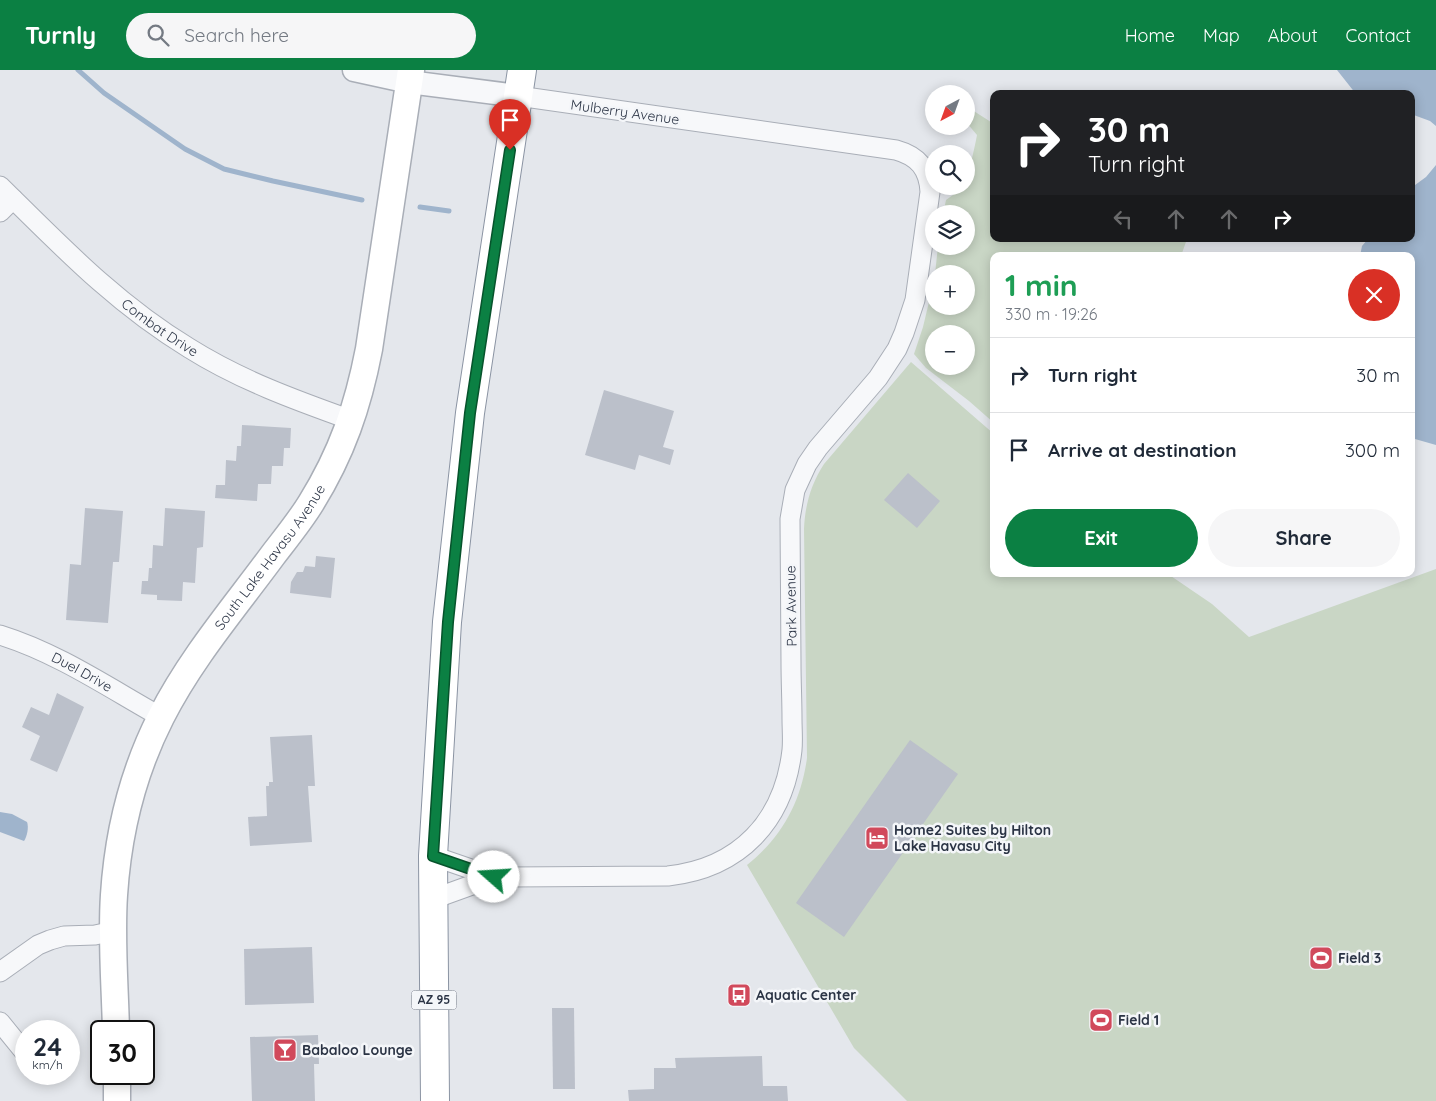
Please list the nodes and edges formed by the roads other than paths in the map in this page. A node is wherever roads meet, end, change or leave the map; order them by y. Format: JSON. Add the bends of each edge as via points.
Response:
{"nodes":[{"id":1,"x":354,"y":70,"type":"edge"},
{"id":2,"x":522,"y":70,"type":"edge"},
{"id":3,"x":410,"y":76,"type":"edge"},
{"id":4,"x":518,"y":96,"type":"junction"},
{"id":5,"x":896,"y":150,"type":"joint"},
{"id":6,"x":0,"y":186,"type":"edge"},
{"id":7,"x":7,"y":206,"type":"edge"},
{"id":8,"x":351,"y":420,"type":"junction"},
{"id":9,"x":0,"y":636,"type":"edge"},
{"id":10,"x":161,"y":717,"type":"junction"},
{"id":11,"x":433,"y":856,"type":"junction"},
{"id":12,"x":494,"y":877,"type":"junction"},
{"id":13,"x":433,"y":899,"type":"junction"},
{"id":14,"x":114,"y":930,"type":"junction"},
{"id":15,"x":0,"y":972,"type":"edge"},
{"id":16,"x":116,"y":1020,"type":"edge"},
{"id":17,"x":0,"y":1022,"type":"edge"},
{"id":18,"x":15,"y":1040,"type":"edge"},
{"id":19,"x":117,"y":1085,"type":"edge"},
{"id":20,"x":117,"y":1101,"type":"edge"},
{"id":21,"x":435,"y":1101,"type":"edge"}],
"edges":[{"from":1,"to":3,"type":"street","name":"Mulberry Avenue"},
{"from":2,"to":4,"type":"highway","number":"AZ 95"},
{"from":3,"to":4,"type":"street","name":"Mulberry Avenue"},
{"from":3,"to":8,"type":"main road","name":"South Lake Havasu Avenue","via":[[370,348]]},
{"from":4,"to":5,"type":"street","name":"Mulberry Avenue"},
{"from":4,"to":11,"type":"highway","number":"AZ 95","via":[[470,413],[448,622]]},
{"from":5,"to":12,"type":"street","name":"Park Avenue","via":[[909,154],[920,163],[930,185],[915,300],[904,333],[888,364],[812,456],[795,490],[790,528],[792,748],[783,788],[774,809],[756,836],[737,852],[693,872],[668,876]]},
{"from":6,"to":7,"type":"street","name":"Combat Drive"},
{"from":7,"to":8,"type":"street","name":"Combat Drive","via":[[113,295],[189,349],[272,391]]},
{"from":8,"to":10,"type":"main road","name":"South Lake Havasu Avenue","via":[[331,468],[310,504],[199,654]]},
{"from":9,"to":10,"type":"street","name":"Duel Drive","via":[[60,660]]},
{"from":10,"to":14,"type":"main road","name":"South Lake Havasu Avenue","via":[[133,786],[124,822],[117,859]]},
{"from":11,"to":12,"type":"street","name":"Park Avenue"},
{"from":11,"to":13,"type":"highway","number":"AZ 95"},
{"from":12,"to":13,"type":"street","name":"Park Avenue"},
{"from":13,"to":21,"type":"highway","number":"AZ 95"},
{"from":14,"to":15,"type":"street","via":[[50,940]]},
{"from":14,"to":16,"type":"main road","name":"South Lake Havasu Avenue"},
{"from":17,"to":18,"type":"street"},
{"from":19,"to":20,"type":"main road"}]}
